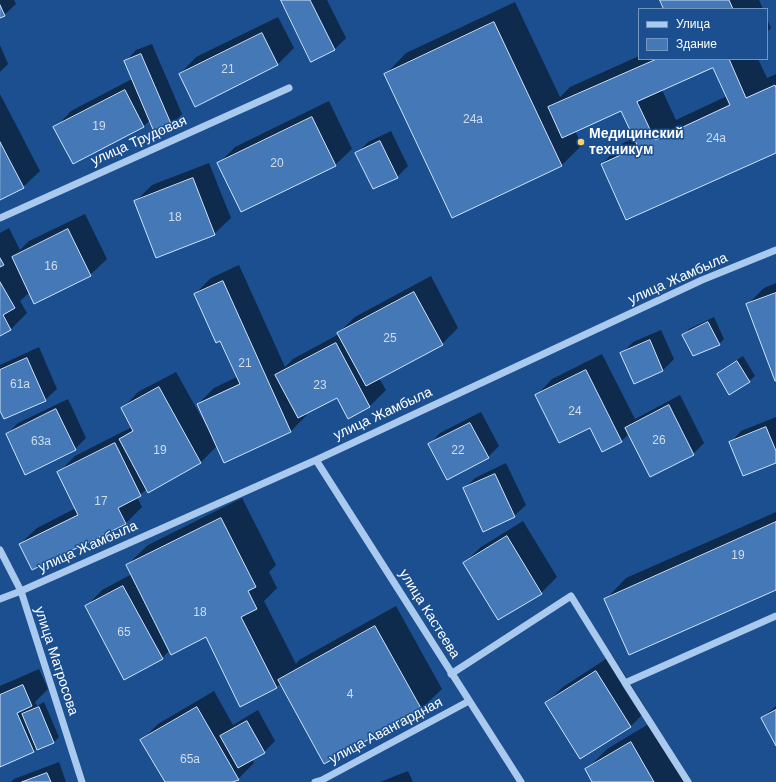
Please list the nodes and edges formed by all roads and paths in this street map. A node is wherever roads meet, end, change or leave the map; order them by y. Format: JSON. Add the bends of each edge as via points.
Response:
{"nodes":[{"id":1,"x":289,"y":88,"type":"dead end"},
{"id":2,"x":0,"y":218,"type":"edge"},
{"id":3,"x":776,"y":250,"type":"edge"},
{"id":4,"x":316,"y":460,"type":"junction"},
{"id":5,"x":0,"y":550,"type":"edge"},
{"id":6,"x":20,"y":592,"type":"junction"},
{"id":7,"x":0,"y":599,"type":"edge"},
{"id":8,"x":776,"y":616,"type":"edge"},
{"id":9,"x":451,"y":674,"type":"junction"},
{"id":10,"x":625,"y":683,"type":"junction"},
{"id":11,"x":469,"y":701,"type":"junction"},
{"id":12,"x":82,"y":782,"type":"edge"},
{"id":13,"x":315,"y":782,"type":"edge"},
{"id":14,"x":521,"y":782,"type":"edge"},
{"id":15,"x":688,"y":782,"type":"edge"}],
"edges":[{"from":1,"to":2,"type":"street","name":"улица Трудовая"},
{"from":3,"to":4,"type":"street","name":"улица Жамбыла","via":[[702,280]]},
{"from":4,"to":6,"type":"street","name":"улица Жамбыла"},
{"from":4,"to":9,"type":"street","name":"улица Кастеева"},
{"from":5,"to":6,"type":"street","name":"улица Матросова"},
{"from":6,"to":7,"type":"street","name":"улица Жамбыла"},
{"from":6,"to":12,"type":"street","name":"улица Матросова"},
{"from":8,"to":10,"type":"street"},
{"from":9,"to":10,"type":"street","via":[[571,596]]},
{"from":9,"to":11,"type":"street","name":"улица Кастеева"},
{"from":10,"to":15,"type":"street"},
{"from":11,"to":13,"type":"street","name":"улица Авангардная"},
{"from":11,"to":14,"type":"street","name":"улица Кастеева"}]}
